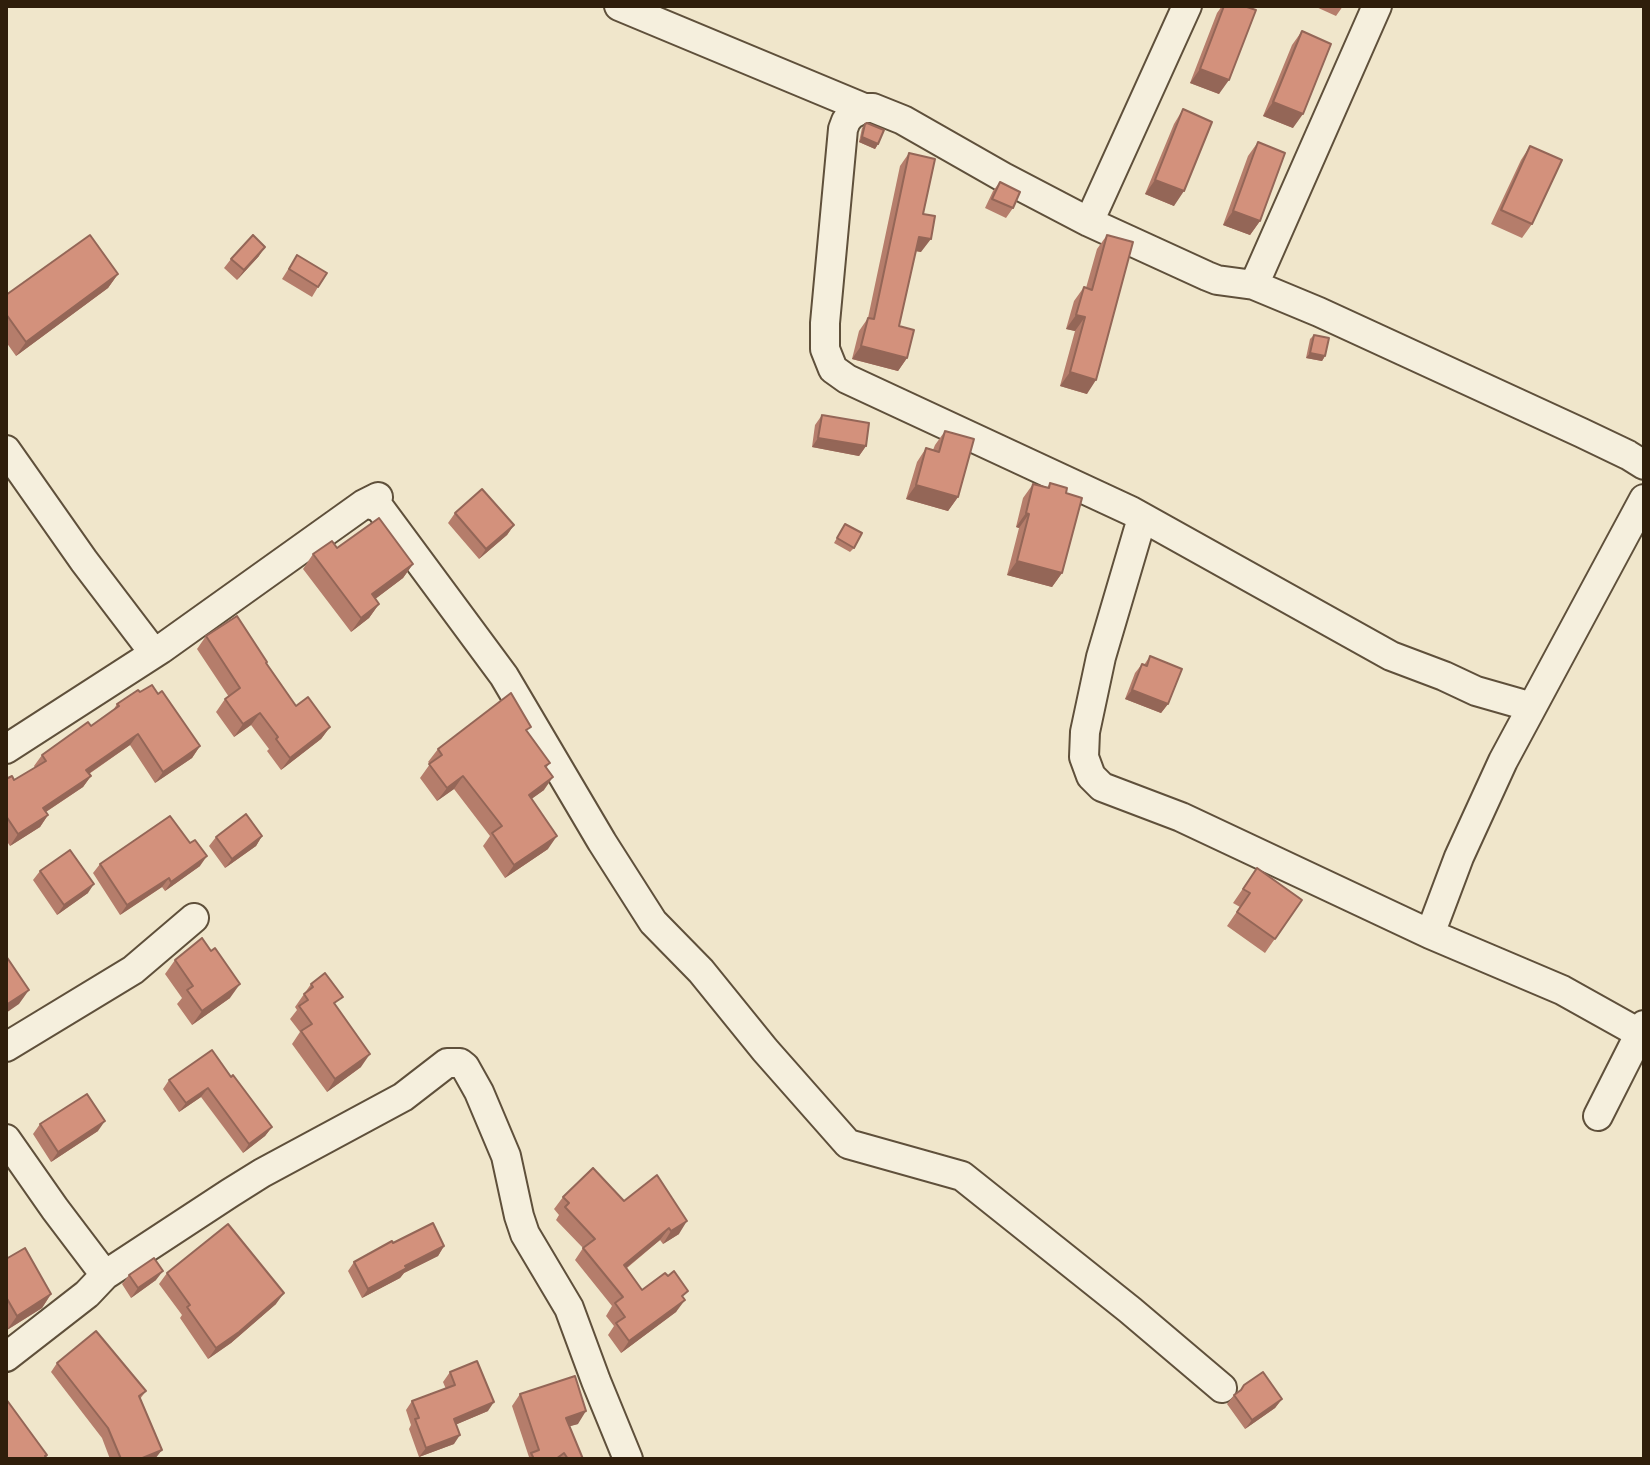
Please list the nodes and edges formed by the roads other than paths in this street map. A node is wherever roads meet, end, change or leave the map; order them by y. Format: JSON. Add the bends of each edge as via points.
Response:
{"nodes":[{"id":1,"x":619,"y":6,"type":"edge"},
{"id":2,"x":1187,"y":6,"type":"edge"},
{"id":3,"x":1377,"y":6,"type":"edge"},
{"id":4,"x":864,"y":108,"type":"junction"},
{"id":5,"x":1089,"y":222,"type":"junction"},
{"id":6,"x":1254,"y":285,"type":"junction"},
{"id":7,"x":6,"y":450,"type":"edge"},
{"id":8,"x":1644,"y":465,"type":"edge"},
{"id":9,"x":1644,"y":499,"type":"edge"},
{"id":10,"x":1142,"y":518,"type":"junction"},
{"id":11,"x":154,"y":653,"type":"junction"},
{"id":12,"x":1532,"y":707,"type":"junction"},
{"id":13,"x":6,"y":749,"type":"edge"},
{"id":14,"x":194,"y":918,"type":"dead end"},
{"id":15,"x":1430,"y":934,"type":"junction"},
{"id":16,"x":1642,"y":1029,"type":"edge"},
{"id":17,"x":6,"y":1047,"type":"edge"},
{"id":18,"x":1598,"y":1116,"type":"dead end"},
{"id":19,"x":6,"y":1139,"type":"edge"},
{"id":20,"x":105,"y":1275,"type":"junction"},
{"id":21,"x":6,"y":1357,"type":"edge"},
{"id":22,"x":1222,"y":1388,"type":"dead end"},
{"id":23,"x":628,"y":1459,"type":"edge"}],
"edges":[{"from":1,"to":4,"type":"street"},
{"from":2,"to":5,"type":"street"},
{"from":3,"to":6,"type":"street"},
{"from":4,"to":5,"type":"street","via":[[903,120]]},
{"from":4,"to":10,"type":"street","via":[[851,115],[843,129],[825,323],[825,349],[833,369]]},
{"from":5,"to":6,"type":"street","via":[[1217,280]]},
{"from":6,"to":8,"type":"street"},
{"from":7,"to":11,"type":"street"},
{"from":9,"to":12,"type":"street"},
{"from":10,"to":12,"type":"street","via":[[1391,656],[1476,691]]},
{"from":10,"to":15,"type":"street","via":[[1101,657],[1085,732],[1088,771],[1102,787],[1181,817]]},
{"from":11,"to":13,"type":"street"},
{"from":11,"to":22,"type":"street","via":[[378,497],[368,504],[379,507],[504,676],[653,922],[848,1144],[962,1176]]},
{"from":12,"to":15,"type":"street","via":[[1459,857]]},
{"from":14,"to":17,"type":"street","via":[[115,983]]},
{"from":15,"to":16,"type":"street"},
{"from":16,"to":18,"type":"street"},
{"from":19,"to":20,"type":"street"},
{"from":20,"to":21,"type":"street"},
{"from":20,"to":23,"type":"street","via":[[262,1173],[403,1097],[447,1063],[460,1063],[479,1092],[506,1156],[525,1234],[569,1308]]}]}
